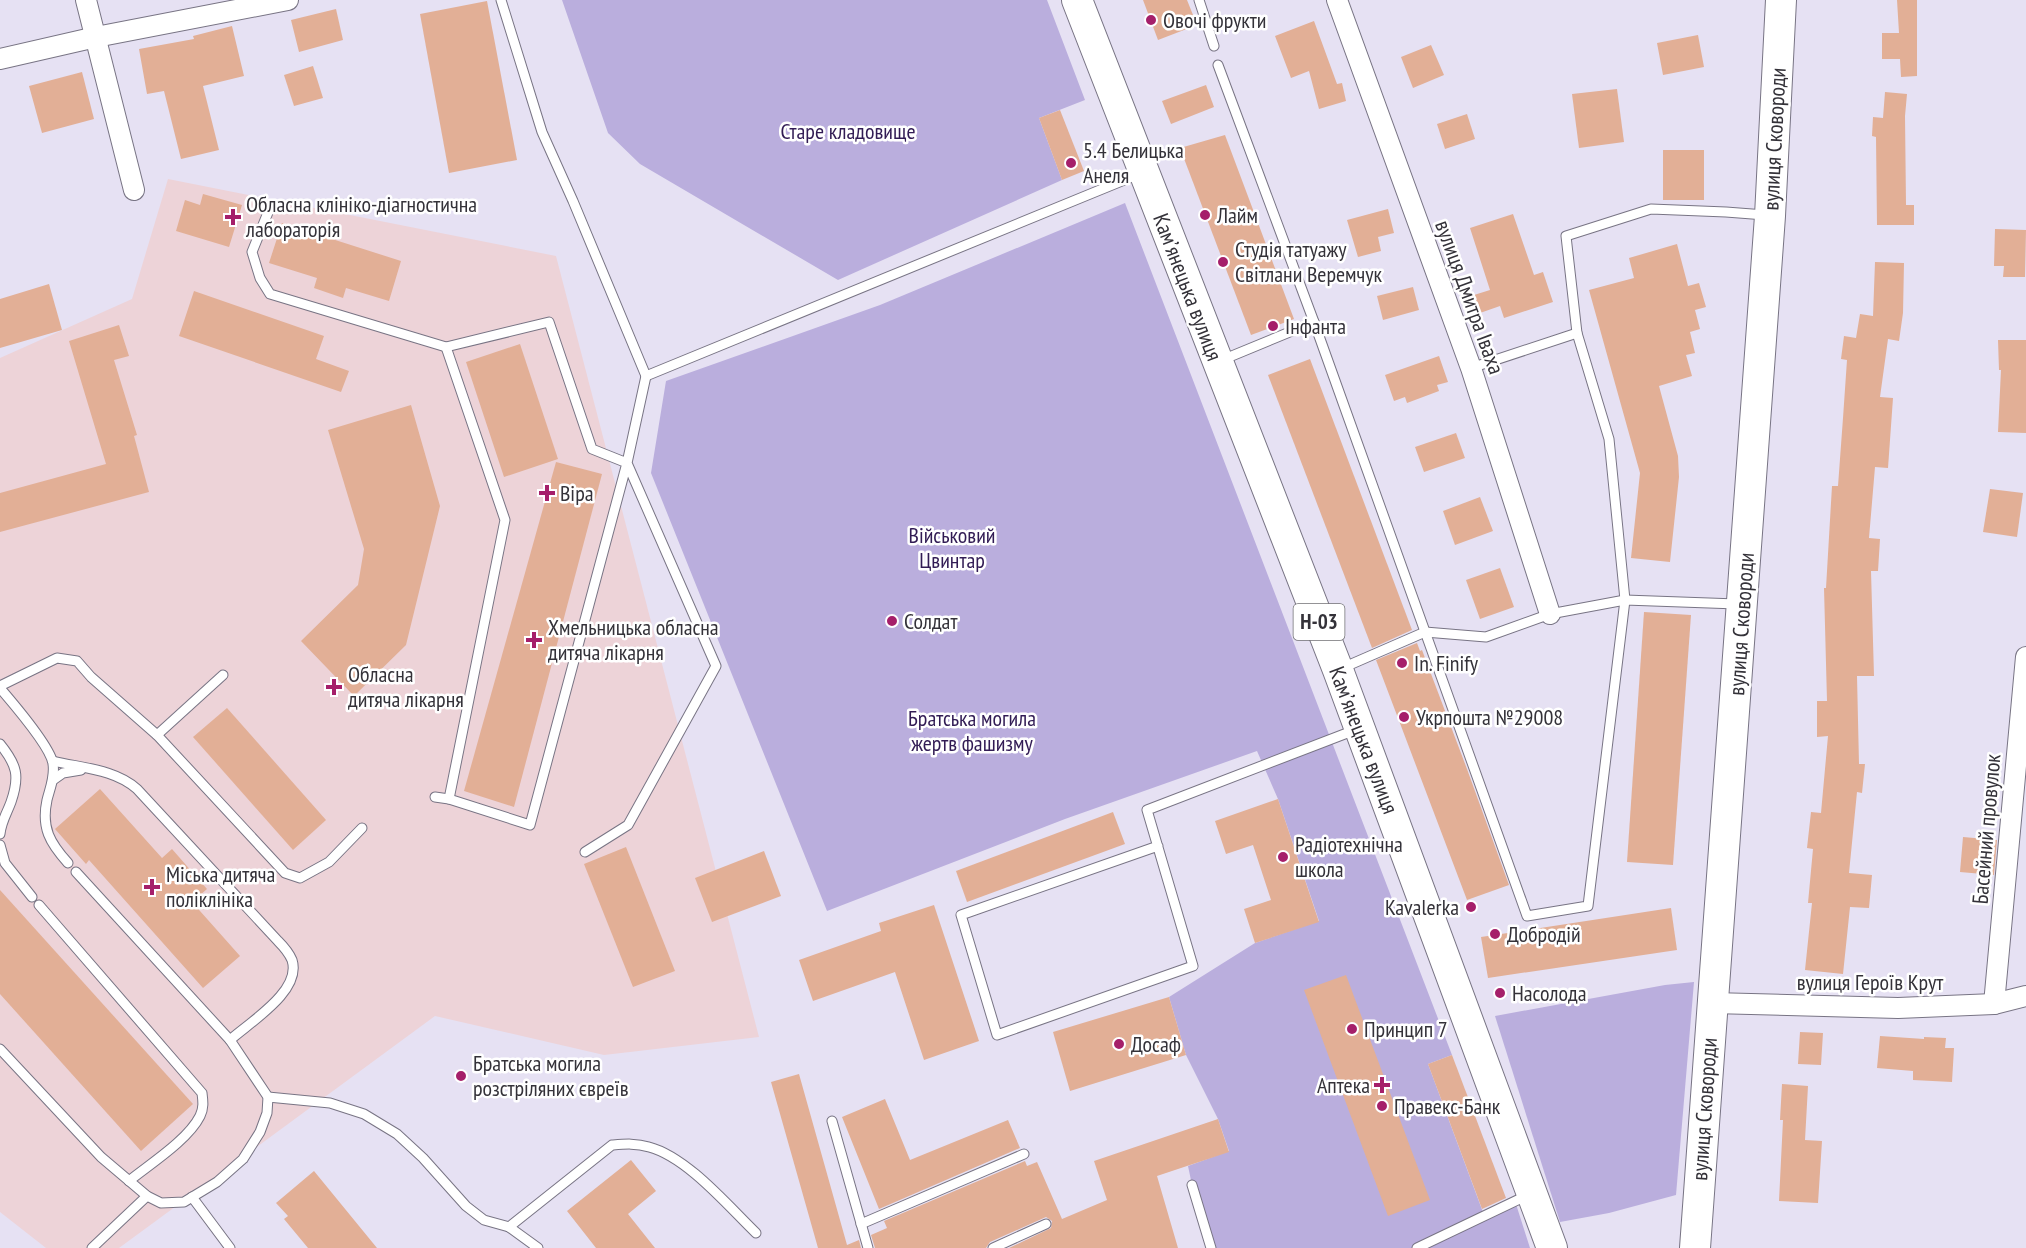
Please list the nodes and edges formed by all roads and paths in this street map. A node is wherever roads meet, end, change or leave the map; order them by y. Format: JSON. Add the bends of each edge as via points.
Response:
{"nodes":[{"id":1,"x":86,"y":0,"type":"edge"},
{"id":2,"x":288,"y":0,"type":"edge"},
{"id":3,"x":501,"y":0,"type":"edge"},
{"id":4,"x":1077,"y":0,"type":"edge"},
{"id":5,"x":1199,"y":0,"type":"edge"},
{"id":6,"x":1337,"y":0,"type":"edge"},
{"id":7,"x":1781,"y":0,"type":"edge"},
{"id":8,"x":96,"y":37,"type":"junction"},
{"id":9,"x":1214,"y":46,"type":"dead end"},
{"id":10,"x":0,"y":59,"type":"edge"},
{"id":11,"x":1218,"y":65,"type":"dead end"},
{"id":12,"x":1144,"y":172,"type":"junction"},
{"id":13,"x":134,"y":190,"type":"dead end"},
{"id":14,"x":269,"y":210,"type":"dead end"},
{"id":15,"x":1770,"y":216,"type":"junction"},
{"id":16,"x":1314,"y":322,"type":"junction"},
{"id":17,"x":1577,"y":333,"type":"junction"},
{"id":18,"x":446,"y":347,"type":"junction"},
{"id":19,"x":1217,"y":363,"type":"junction"},
{"id":20,"x":1471,"y":368,"type":"junction"},
{"id":21,"x":646,"y":376,"type":"junction"},
{"id":22,"x":627,"y":463,"type":"junction"},
{"id":23,"x":1625,"y":600,"type":"junction"},
{"id":24,"x":1743,"y":604,"type":"junction"},
{"id":25,"x":1550,"y":614,"type":"junction"},
{"id":26,"x":1425,"y":632,"type":"junction"},
{"id":27,"x":2026,"y":657,"type":"edge"},
{"id":28,"x":1338,"y":670,"type":"junction"},
{"id":29,"x":223,"y":675,"type":"dead end"},
{"id":30,"x":0,"y":687,"type":"edge"},
{"id":31,"x":1360,"y":728,"type":"junction"},
{"id":32,"x":157,"y":735,"type":"junction"},
{"id":33,"x":0,"y":744,"type":"edge"},
{"id":34,"x":53,"y":761,"type":"junction"},
{"id":35,"x":84,"y":769,"type":"junction"},
{"id":36,"x":53,"y":780,"type":"junction"},
{"id":37,"x":435,"y":797,"type":"dead end"},
{"id":38,"x":448,"y":799,"type":"junction"},
{"id":39,"x":362,"y":828,"type":"dead end"},
{"id":40,"x":0,"y":834,"type":"edge"},
{"id":41,"x":0,"y":845,"type":"edge"},
{"id":42,"x":1158,"y":846,"type":"junction"},
{"id":43,"x":585,"y":852,"type":"dead end"},
{"id":44,"x":68,"y":863,"type":"dead end"},
{"id":45,"x":76,"y":872,"type":"dead end"},
{"id":46,"x":32,"y":897,"type":"dead end"},
{"id":47,"x":39,"y":905,"type":"dead end"},
{"id":48,"x":2026,"y":996,"type":"edge"},
{"id":49,"x":1712,"y":1003,"type":"junction"},
{"id":50,"x":1994,"y":1004,"type":"junction"},
{"id":51,"x":230,"y":1040,"type":"junction"},
{"id":52,"x":0,"y":1049,"type":"edge"},
{"id":53,"x":268,"y":1097,"type":"junction"},
{"id":54,"x":832,"y":1121,"type":"dead end"},
{"id":55,"x":1024,"y":1154,"type":"dead end"},
{"id":56,"x":129,"y":1181,"type":"junction"},
{"id":57,"x":1192,"y":1185,"type":"dead end"},
{"id":58,"x":1532,"y":1193,"type":"junction"},
{"id":59,"x":147,"y":1196,"type":"junction"},
{"id":60,"x":192,"y":1197,"type":"junction"},
{"id":61,"x":861,"y":1224,"type":"junction"},
{"id":62,"x":1046,"y":1224,"type":"dead end"},
{"id":63,"x":509,"y":1227,"type":"junction"},
{"id":64,"x":756,"y":1233,"type":"dead end"},
{"id":65,"x":92,"y":1248,"type":"edge"},
{"id":66,"x":230,"y":1248,"type":"edge"},
{"id":67,"x":538,"y":1248,"type":"edge"},
{"id":68,"x":868,"y":1248,"type":"edge"},
{"id":69,"x":993,"y":1248,"type":"edge"},
{"id":70,"x":1211,"y":1248,"type":"edge"},
{"id":71,"x":1417,"y":1248,"type":"edge"},
{"id":72,"x":1552,"y":1248,"type":"edge"},
{"id":73,"x":1695,"y":1248,"type":"edge"}],
"edges":[{"from":1,"to":8,"type":"street"},
{"from":2,"to":8,"type":"street"},
{"from":3,"to":21,"type":"lane","via":[[542,132]]},
{"from":4,"to":12,"type":"main road","name":"Камʼянецька вулиця","number":"Н-03"},
{"from":5,"to":9,"type":"lane"},
{"from":6,"to":20,"type":"street","name":"вулиця Дмитра Іваха"},
{"from":7,"to":15,"type":"main road","name":"вулиця Сковороди"},
{"from":8,"to":10,"type":"street"},
{"from":8,"to":13,"type":"street"},
{"from":11,"to":16,"type":"lane"},
{"from":12,"to":19,"type":"main road","name":"Камʼянецька вулиця","number":"Н-03"},
{"from":12,"to":21,"type":"lane"},
{"from":14,"to":18,"type":"lane","via":[[252,252],[270,294]]},
{"from":15,"to":17,"type":"lane","via":[[1651,209],[1566,236]]},
{"from":15,"to":24,"type":"main road","name":"вулиця Сковороди"},
{"from":16,"to":19,"type":"lane"},
{"from":16,"to":26,"type":"lane"},
{"from":17,"to":20,"type":"lane"},
{"from":17,"to":23,"type":"lane","via":[[1610,439]]},
{"from":18,"to":22,"type":"lane","via":[[549,322],[592,449]]},
{"from":18,"to":38,"type":"lane","via":[[504,520]]},
{"from":19,"to":28,"type":"main road","name":"Камʼянецька вулиця","number":"Н-03"},
{"from":20,"to":25,"type":"street","name":"вулиця Дмитра Іваха"},
{"from":21,"to":22,"type":"lane"},
{"from":22,"to":38,"type":"lane","via":[[530,825]]},
{"from":22,"to":43,"type":"lane","via":[[716,666],[628,825]]},
{"from":23,"to":24,"type":"lane"},
{"from":23,"to":25,"type":"lane"},
{"from":23,"to":26,"type":"lane","via":[[1588,906],[1527,916]]},
{"from":24,"to":49,"type":"main road","name":"вулиця Сковороди"},
{"from":25,"to":26,"type":"lane","via":[[1486,637]]},
{"from":26,"to":28,"type":"lane"},
{"from":27,"to":50,"type":"street","name":"Басейний провулок"},
{"from":28,"to":31,"type":"main road","name":"Камʼянецька вулиця","number":"Н-03"},
{"from":29,"to":32,"type":"lane"},
{"from":30,"to":32,"type":"lane","via":[[57,658],[77,661]]},
{"from":30,"to":34,"type":"lane","via":[[34,729]]},
{"from":31,"to":42,"type":"lane","via":[[1147,810]]},
{"from":31,"to":58,"type":"main road","name":"Камʼянецька вулиця","number":"Н-03"},
{"from":32,"to":39,"type":"lane","via":[[285,873],[300,878],[313,871],[328,862]]},
{"from":33,"to":40,"type":"lane","via":[[14,761],[16,780]]},
{"from":34,"to":35,"type":"lane"},
{"from":34,"to":36,"type":"lane"},
{"from":35,"to":36,"type":"lane","via":[[63,773]]},
{"from":35,"to":51,"type":"lane","via":[[108,773],[137,789],[278,940],[291,959],[292,979],[286,991]]},
{"from":36,"to":44,"type":"lane","via":[[45,819],[49,838]]},
{"from":37,"to":38,"type":"lane"},
{"from":41,"to":46,"type":"lane","via":[[5,864]]},
{"from":42,"to":42,"type":"lane","via":[[1193,966],[997,1035],[961,915]]},
{"from":45,"to":51,"type":"lane"},
{"from":47,"to":56,"type":"lane","via":[[202,1093],[200,1117],[180,1141]]},
{"from":48,"to":50,"type":"street","name":"вулиця Героїв Крут"},
{"from":49,"to":50,"type":"street","name":"вулиця Героїв Крут","via":[[1898,1008]]},
{"from":49,"to":73,"type":"main road","name":"вулиця Сковороди"},
{"from":51,"to":53,"type":"lane"},
{"from":52,"to":56,"type":"lane"},
{"from":53,"to":60,"type":"lane","via":[[260,1132],[243,1160]]},
{"from":53,"to":63,"type":"lane","via":[[330,1103],[364,1114],[397,1134],[466,1206],[484,1220]]},
{"from":54,"to":61,"type":"lane"},
{"from":55,"to":61,"type":"lane"},
{"from":56,"to":59,"type":"lane"},
{"from":57,"to":70,"type":"lane"},
{"from":58,"to":71,"type":"lane"},
{"from":58,"to":72,"type":"main road","name":"Камʼянецька вулиця","number":"Н-03"},
{"from":59,"to":60,"type":"lane","via":[[161,1203],[184,1202]]},
{"from":59,"to":65,"type":"lane"},
{"from":60,"to":66,"type":"lane"},
{"from":61,"to":68,"type":"lane"},
{"from":62,"to":69,"type":"lane"},
{"from":63,"to":64,"type":"lane","via":[[612,1145],[633,1143],[676,1159]]},
{"from":63,"to":67,"type":"lane"}]}
